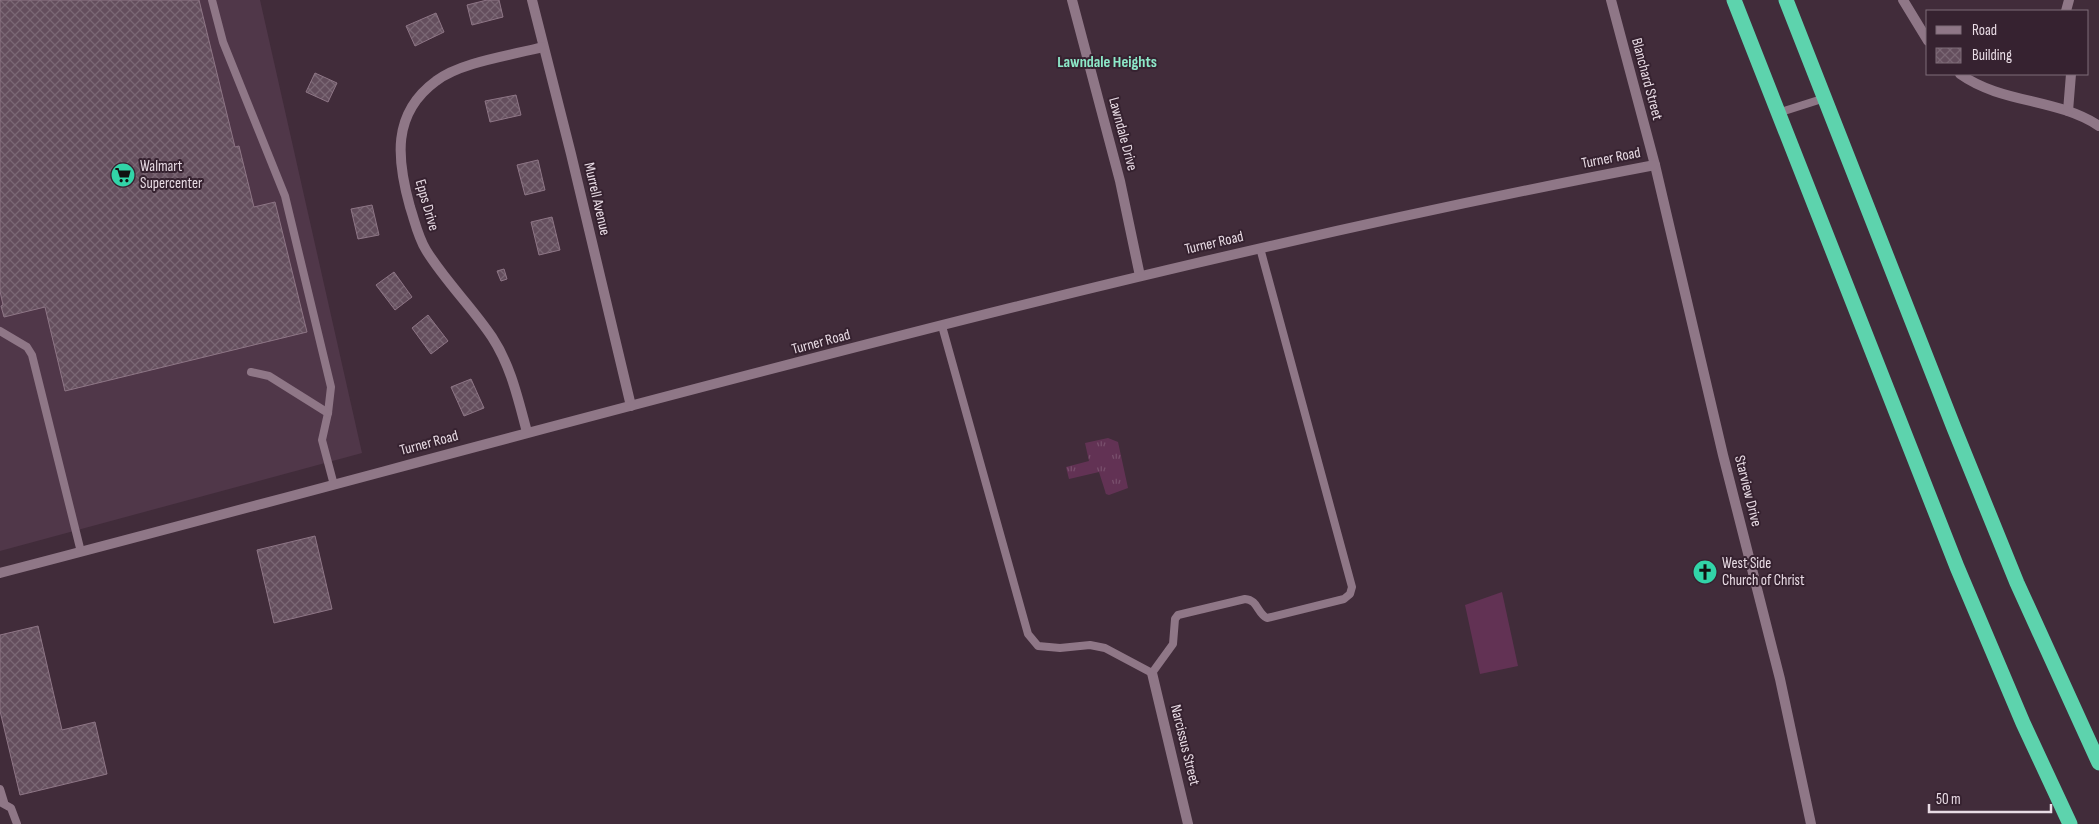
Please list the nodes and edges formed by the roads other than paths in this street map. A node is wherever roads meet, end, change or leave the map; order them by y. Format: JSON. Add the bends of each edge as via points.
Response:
{"nodes":[{"id":1,"x":212,"y":0,"type":"edge"},
{"id":2,"x":532,"y":0,"type":"edge"},
{"id":3,"x":1072,"y":0,"type":"edge"},
{"id":4,"x":1611,"y":0,"type":"edge"},
{"id":5,"x":1734,"y":0,"type":"edge"},
{"id":6,"x":1786,"y":0,"type":"edge"},
{"id":7,"x":1903,"y":0,"type":"edge"},
{"id":8,"x":1926,"y":38,"type":"edge"},
{"id":9,"x":544,"y":47,"type":"junction"},
{"id":10,"x":1962,"y":75,"type":"edge"},
{"id":11,"x":2071,"y":75,"type":"edge"},
{"id":12,"x":1825,"y":98,"type":"junction"},
{"id":13,"x":2068,"y":111,"type":"junction"},
{"id":14,"x":1778,"y":113,"type":"junction"},
{"id":15,"x":2099,"y":126,"type":"edge"},
{"id":16,"x":1655,"y":165,"type":"junction"},
{"id":17,"x":1260,"y":248,"type":"junction"},
{"id":18,"x":1140,"y":276,"type":"junction"},
{"id":19,"x":942,"y":326,"type":"junction"},
{"id":20,"x":0,"y":331,"type":"edge"},
{"id":21,"x":251,"y":372,"type":"dead end"},
{"id":22,"x":631,"y":406,"type":"junction"},
{"id":23,"x":328,"y":413,"type":"junction"},
{"id":24,"x":527,"y":432,"type":"junction"},
{"id":25,"x":334,"y":484,"type":"junction"},
{"id":26,"x":81,"y":552,"type":"junction"},
{"id":27,"x":0,"y":573,"type":"edge"},
{"id":28,"x":1152,"y":674,"type":"junction"},
{"id":29,"x":2099,"y":763,"type":"edge"},
{"id":30,"x":0,"y":789,"type":"edge"},
{"id":31,"x":2,"y":802,"type":"edge"},
{"id":32,"x":17,"y":824,"type":"edge"},
{"id":33,"x":1188,"y":824,"type":"edge"},
{"id":34,"x":1811,"y":824,"type":"edge"},
{"id":35,"x":2070,"y":824,"type":"edge"}],
"edges":[{"from":1,"to":23,"type":"lane","via":[[223,42],[285,196],[331,387]]},
{"from":2,"to":9,"type":"street","name":"Murrell Avenue"},
{"from":3,"to":18,"type":"street","name":"Lawndale Drive","via":[[1120,181]]},
{"from":4,"to":16,"type":"street","name":"Blanchard Street"},
{"from":5,"to":14,"type":"highway"},
{"from":6,"to":12,"type":"highway"},
{"from":7,"to":8,"type":"street"},
{"from":9,"to":22,"type":"street","name":"Murrell Avenue"},
{"from":9,"to":24,"type":"street","name":"Epps Drive","via":[[456,69],[437,80],[413,104],[400,137],[407,197],[418,232],[435,264],[492,337],[506,362]]},
{"from":10,"to":13,"type":"street","via":[[1988,90]]},
{"from":11,"to":13,"type":"street"},
{"from":12,"to":14,"type":"lane"},
{"from":12,"to":29,"type":"highway","via":[[2017,584]]},
{"from":13,"to":15,"type":"street"},
{"from":14,"to":35,"type":"highway","via":[[1957,567]]},
{"from":16,"to":17,"type":"street","name":"Turner Road","via":[[1500,195]]},
{"from":16,"to":34,"type":"street","name":"Starview Drive","via":[[1723,456],[1780,679]]},
{"from":17,"to":18,"type":"street","name":"Turner Road"},
{"from":17,"to":28,"type":"lane","via":[[1352,588],[1344,599],[1267,618],[1250,599],[1178,615],[1173,644]]},
{"from":18,"to":19,"type":"street","name":"Turner Road"},
{"from":19,"to":22,"type":"street","name":"Turner Road"},
{"from":19,"to":28,"type":"lane","via":[[1028,634],[1038,646],[1090,645],[1105,648]]},
{"from":20,"to":26,"type":"lane","via":[[26,347],[32,355]]},
{"from":21,"to":23,"type":"lane","via":[[269,376]]},
{"from":22,"to":24,"type":"street","name":"Turner Road"},
{"from":23,"to":25,"type":"lane","via":[[322,440]]},
{"from":24,"to":25,"type":"street","name":"Turner Road"},
{"from":25,"to":26,"type":"street","name":"Turner Road"},
{"from":26,"to":27,"type":"street","name":"Turner Road"},
{"from":28,"to":33,"type":"street","name":"Narcissus Street"},
{"from":30,"to":31,"type":"lane"},
{"from":31,"to":32,"type":"lane","via":[[11,808]]}]}
